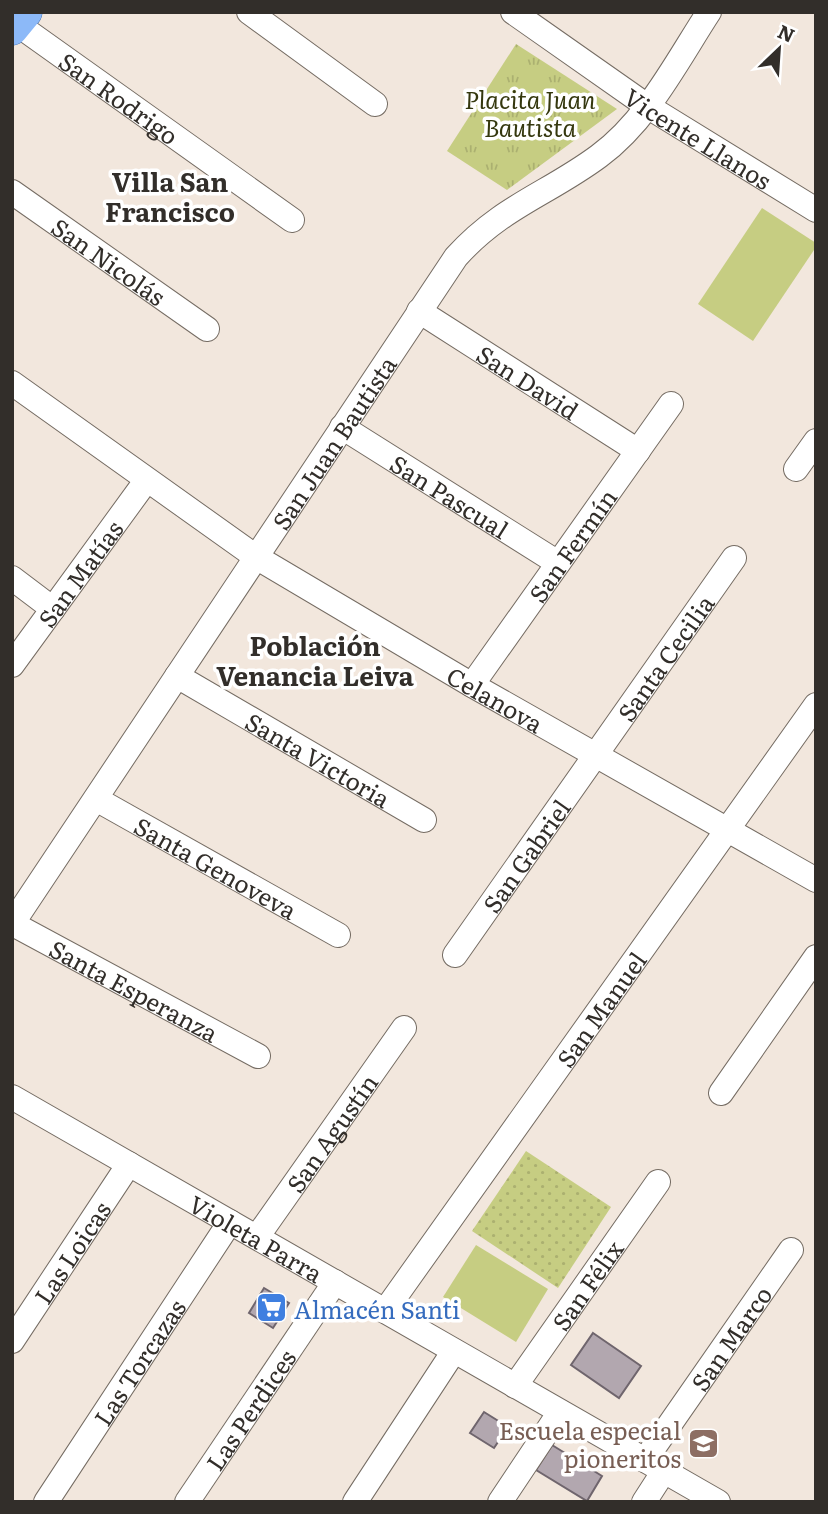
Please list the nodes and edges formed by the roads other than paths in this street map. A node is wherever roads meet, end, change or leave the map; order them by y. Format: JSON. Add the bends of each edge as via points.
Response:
{"nodes":[{"id":1,"x":248,"y":12,"type":"edge"},
{"id":2,"x":513,"y":12,"type":"edge"},
{"id":3,"x":709,"y":12,"type":"edge"},
{"id":4,"x":19,"y":22,"type":"edge"},
{"id":5,"x":375,"y":103,"type":"dead end"},
{"id":6,"x":647,"y":106,"type":"junction"},
{"id":7,"x":12,"y":191,"type":"edge"},
{"id":8,"x":816,"y":210,"type":"edge"},
{"id":9,"x":292,"y":220,"type":"dead end"},
{"id":10,"x":419,"y":311,"type":"junction"},
{"id":11,"x":208,"y":329,"type":"dead end"},
{"id":12,"x":12,"y":383,"type":"edge"},
{"id":13,"x":671,"y":404,"type":"dead end"},
{"id":14,"x":342,"y":427,"type":"junction"},
{"id":15,"x":816,"y":441,"type":"edge"},
{"id":16,"x":638,"y":451,"type":"junction"},
{"id":17,"x":796,"y":469,"type":"dead end"},
{"id":18,"x":146,"y":481,"type":"junction"},
{"id":19,"x":256,"y":557,"type":"junction"},
{"id":20,"x":734,"y":558,"type":"dead end"},
{"id":21,"x":558,"y":563,"type":"junction"},
{"id":22,"x":12,"y":578,"type":"edge"},
{"id":23,"x":53,"y":609,"type":"junction"},
{"id":24,"x":12,"y":665,"type":"edge"},
{"id":25,"x":177,"y":676,"type":"junction"},
{"id":26,"x":472,"y":685,"type":"junction"},
{"id":27,"x":816,"y":705,"type":"edge"},
{"id":28,"x":595,"y":755,"type":"junction"},
{"id":29,"x":96,"y":799,"type":"junction"},
{"id":30,"x":424,"y":820,"type":"dead end"},
{"id":31,"x":728,"y":831,"type":"junction"},
{"id":32,"x":816,"y":880,"type":"edge"},
{"id":33,"x":13,"y":924,"type":"edge"},
{"id":34,"x":338,"y":935,"type":"dead end"},
{"id":35,"x":455,"y":955,"type":"dead end"},
{"id":36,"x":816,"y":957,"type":"edge"},
{"id":37,"x":404,"y":1028,"type":"dead end"},
{"id":38,"x":258,"y":1056,"type":"dead end"},
{"id":39,"x":721,"y":1093,"type":"dead end"},
{"id":40,"x":12,"y":1097,"type":"edge"},
{"id":41,"x":129,"y":1164,"type":"junction"},
{"id":42,"x":658,"y":1182,"type":"dead end"},
{"id":43,"x":230,"y":1222,"type":"junction"},
{"id":44,"x":257,"y":1237,"type":"junction"},
{"id":45,"x":791,"y":1250,"type":"dead end"},
{"id":46,"x":335,"y":1282,"type":"junction"},
{"id":47,"x":385,"y":1311,"type":"junction"},
{"id":48,"x":12,"y":1341,"type":"edge"},
{"id":49,"x":454,"y":1351,"type":"junction"},
{"id":50,"x":515,"y":1386,"type":"junction"},
{"id":51,"x":560,"y":1412,"type":"junction"},
{"id":52,"x":654,"y":1466,"type":"junction"},
{"id":53,"x":46,"y":1502,"type":"edge"},
{"id":54,"x":187,"y":1502,"type":"edge"},
{"id":55,"x":355,"y":1502,"type":"edge"},
{"id":56,"x":500,"y":1502,"type":"edge"},
{"id":57,"x":643,"y":1502,"type":"edge"},
{"id":58,"x":718,"y":1502,"type":"edge"}],
"edges":[{"from":1,"to":5,"type":"street"},
{"from":2,"to":6,"type":"street","name":"Vicente Llanos"},
{"from":3,"to":6,"type":"street","name":"San Juan Bautista"},
{"from":4,"to":9,"type":"street","name":"San Rodrigo"},
{"from":6,"to":8,"type":"street","name":"Vicente Llanos"},
{"from":6,"to":10,"type":"street","name":"San Juan Bautista","via":[[599,156],[490,223],[456,257]]},
{"from":7,"to":11,"type":"street","name":"San Nicolás"},
{"from":10,"to":14,"type":"street","name":"San Juan Bautista"},
{"from":10,"to":16,"type":"street","name":"San David"},
{"from":12,"to":18,"type":"street","name":"Celanova"},
{"from":13,"to":16,"type":"street","name":"San Fermín"},
{"from":14,"to":19,"type":"street","name":"San Juan Bautista"},
{"from":14,"to":21,"type":"street","name":"San Pascual"},
{"from":15,"to":17,"type":"street"},
{"from":16,"to":21,"type":"street","name":"San Fermín"},
{"from":18,"to":19,"type":"street","name":"Celanova"},
{"from":18,"to":23,"type":"street","name":"San Matías"},
{"from":19,"to":25,"type":"street","name":"San Juan Bautista"},
{"from":19,"to":26,"type":"street","name":"Celanova"},
{"from":20,"to":28,"type":"street","name":"Santa Cecilia"},
{"from":21,"to":26,"type":"street","name":"San Fermín"},
{"from":22,"to":23,"type":"street"},
{"from":23,"to":24,"type":"street","name":"San Matías"},
{"from":25,"to":29,"type":"street","name":"San Juan Bautista"},
{"from":25,"to":30,"type":"street","name":"Santa Victoria"},
{"from":26,"to":28,"type":"street","name":"Celanova"},
{"from":27,"to":31,"type":"street","name":"San Manuel"},
{"from":28,"to":31,"type":"street","name":"Celanova"},
{"from":28,"to":35,"type":"street","name":"San Gabriel"},
{"from":29,"to":33,"type":"street","name":"San Juan Bautista"},
{"from":29,"to":34,"type":"street","name":"Santa Genoveva"},
{"from":31,"to":32,"type":"street","name":"Celanova"},
{"from":31,"to":47,"type":"street","name":"San Manuel"},
{"from":33,"to":38,"type":"street","name":"Santa Esperanza"},
{"from":36,"to":39,"type":"street"},
{"from":37,"to":44,"type":"street","name":"San Agustín"},
{"from":40,"to":41,"type":"street","name":"Violeta Parra"},
{"from":41,"to":43,"type":"street","name":"Violeta Parra"},
{"from":41,"to":48,"type":"street","name":"Las Loicas"},
{"from":42,"to":50,"type":"street","name":"San Félix"},
{"from":43,"to":44,"type":"street","name":"Violeta Parra"},
{"from":43,"to":53,"type":"street","name":"Las Torcazas"},
{"from":44,"to":46,"type":"street","name":"Violeta Parra"},
{"from":45,"to":52,"type":"street","name":"San Marco"},
{"from":46,"to":47,"type":"street","name":"Violeta Parra"},
{"from":46,"to":54,"type":"street","name":"Las Perdices"},
{"from":47,"to":49,"type":"street","name":"Violeta Parra"},
{"from":49,"to":50,"type":"street","name":"Violeta Parra"},
{"from":49,"to":55,"type":"street"},
{"from":50,"to":51,"type":"street","name":"Violeta Parra"},
{"from":51,"to":52,"type":"street","name":"Violeta Parra"},
{"from":51,"to":56,"type":"street"},
{"from":52,"to":57,"type":"street","name":"San Marco"},
{"from":52,"to":58,"type":"street","name":"Violeta Parra"}]}
